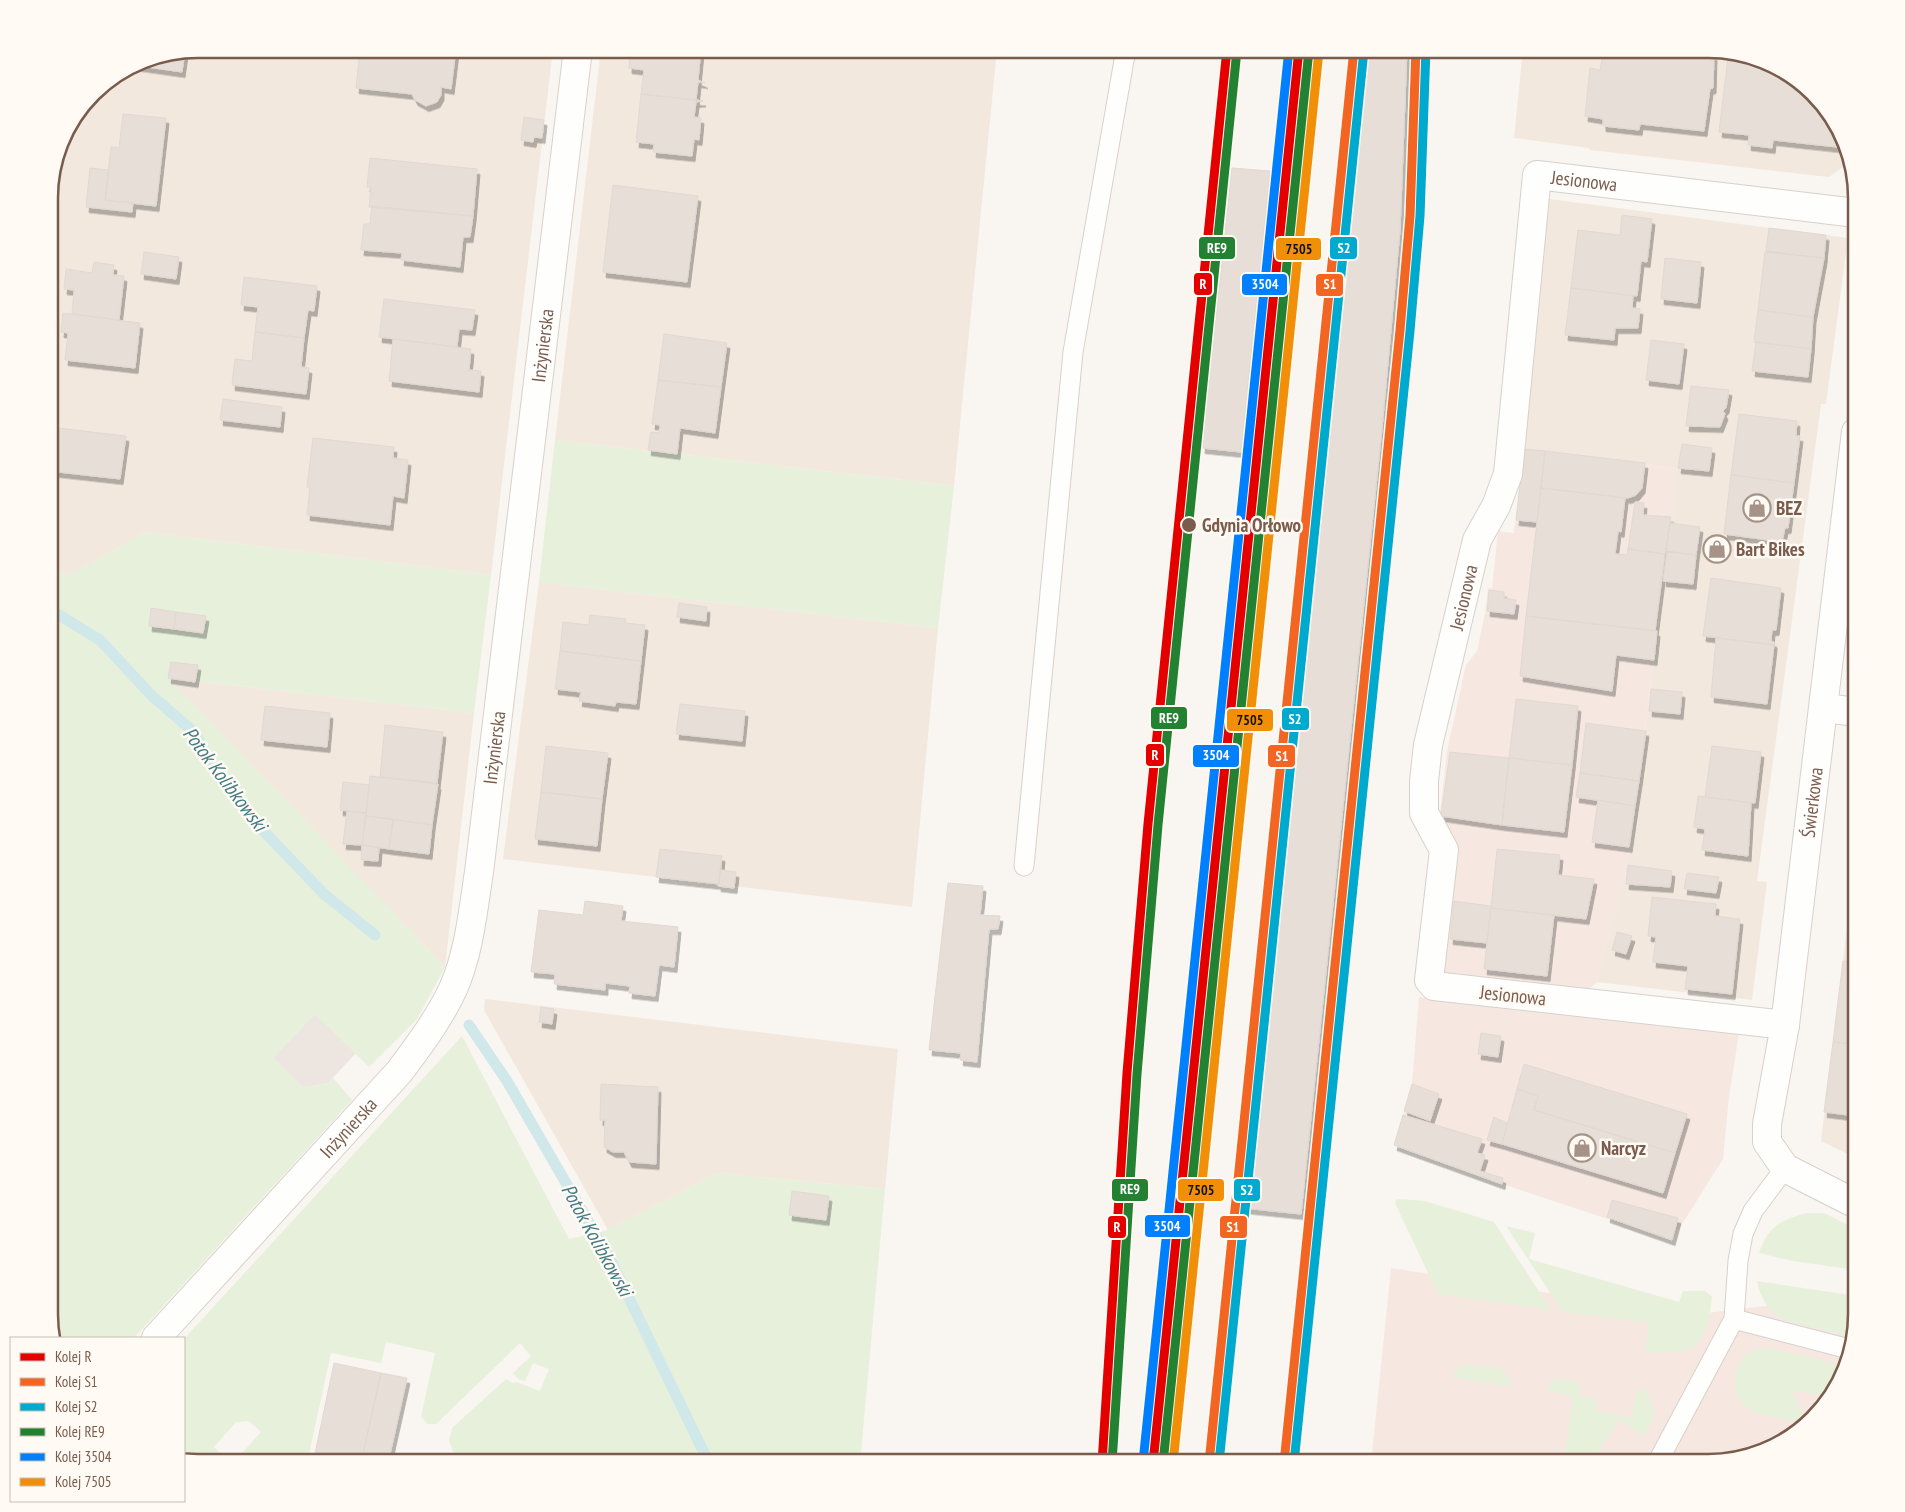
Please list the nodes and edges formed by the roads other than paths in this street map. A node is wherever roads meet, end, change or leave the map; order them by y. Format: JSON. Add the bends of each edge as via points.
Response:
{"nodes":[{"id":1,"x":577,"y":58,"type":"edge"},
{"id":2,"x":1124,"y":58,"type":"edge"},
{"id":3,"x":1848,"y":213,"type":"edge"},
{"id":4,"x":1848,"y":503,"type":"edge"},
{"id":5,"x":1825,"y":708,"type":"junction"},
{"id":6,"x":1848,"y":711,"type":"edge"},
{"id":7,"x":1024,"y":866,"type":"dead end"},
{"id":8,"x":1786,"y":1024,"type":"junction"},
{"id":9,"x":1785,"y":1168,"type":"junction"},
{"id":10,"x":1848,"y":1200,"type":"edge"},
{"id":11,"x":1734,"y":1319,"type":"junction"},
{"id":12,"x":157,"y":1337,"type":"edge"},
{"id":13,"x":1844,"y":1347,"type":"edge"},
{"id":14,"x":1662,"y":1454,"type":"edge"}],
"edges":[{"from":1,"to":12,"type":"street","name":"Inżynierska","via":[[479,872],[466,950],[453,988],[440,1012],[400,1070]]},
{"from":2,"to":7,"type":"lane","via":[[1073,352]]},
{"from":3,"to":8,"type":"street","name":"Jesionowa","via":[[1537,175],[1508,474],[1473,554],[1428,745],[1424,781],[1424,813],[1444,850],[1429,980],[1434,986]]},
{"from":4,"to":5,"type":"street","name":"Świerkowa"},
{"from":5,"to":6,"type":"street"},
{"from":5,"to":8,"type":"street","name":"Świerkowa"},
{"from":8,"to":9,"type":"street","name":"Świerkowa","via":[[1767,1124],[1767,1142]]},
{"from":9,"to":10,"type":"street"},
{"from":9,"to":11,"type":"lane","via":[[1753,1211],[1743,1234]]},
{"from":11,"to":13,"type":"lane"},
{"from":11,"to":14,"type":"lane"}]}
